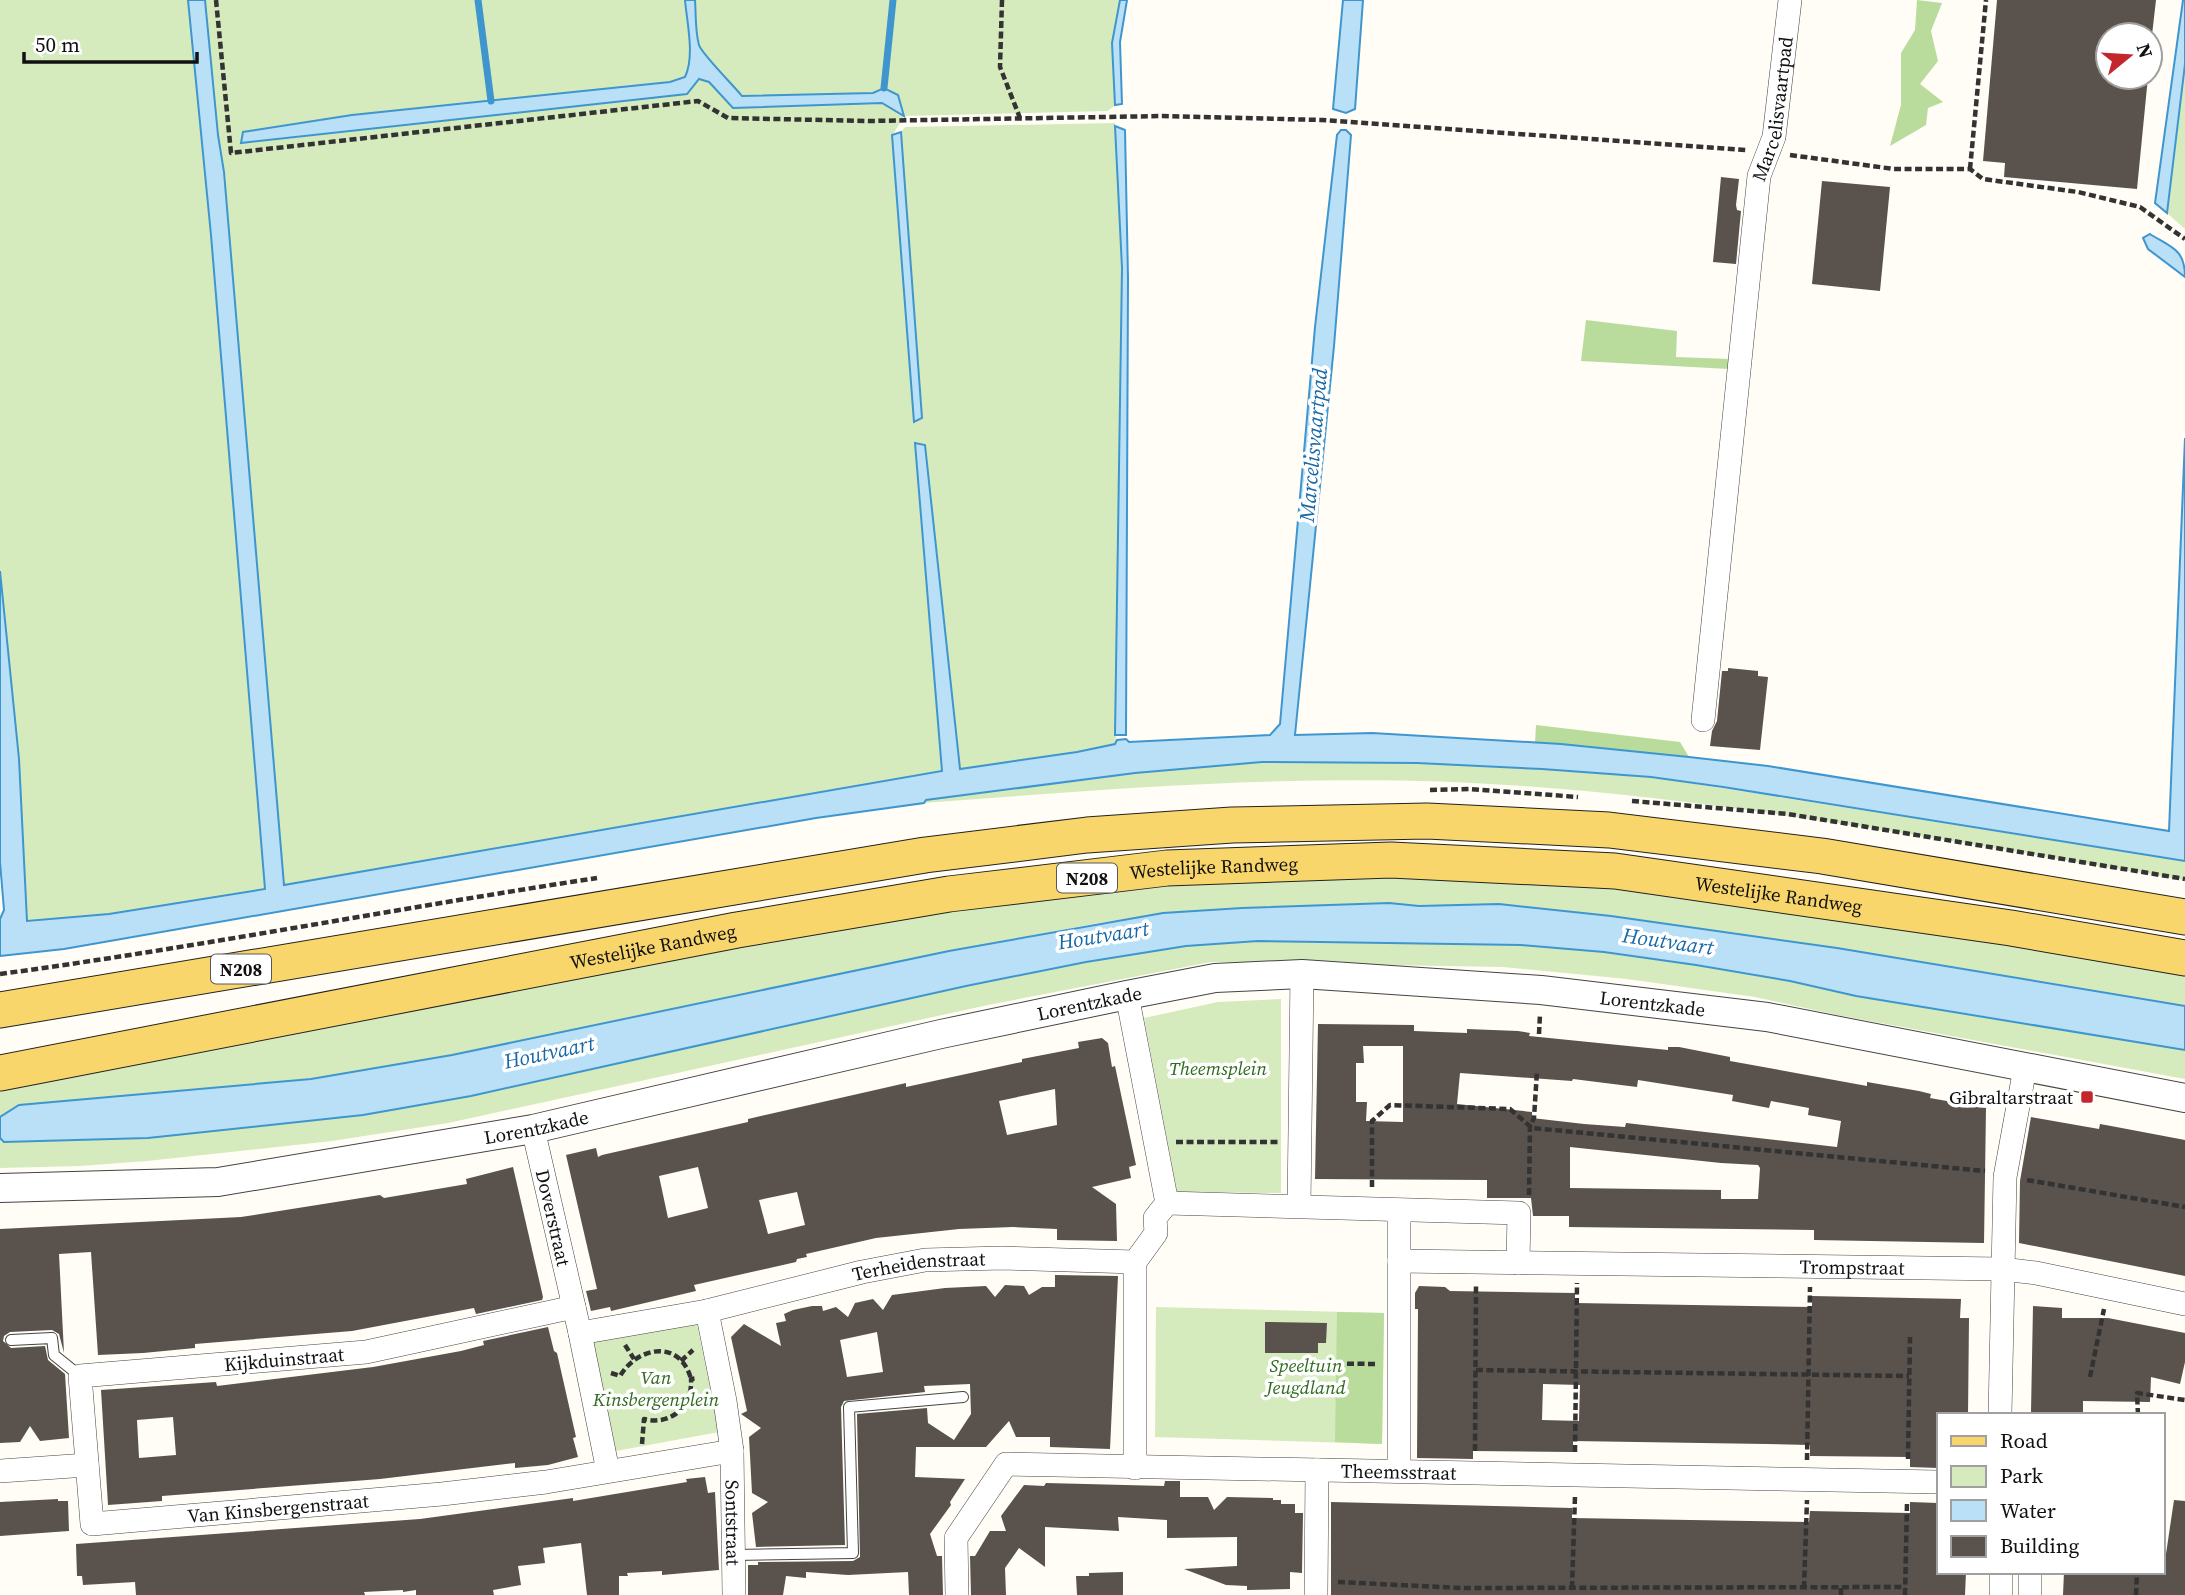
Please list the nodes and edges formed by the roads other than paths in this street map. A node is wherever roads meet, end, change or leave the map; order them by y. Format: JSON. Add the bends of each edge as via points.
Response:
{"nodes":[{"id":1,"x":1790,"y":0,"type":"edge"},
{"id":2,"x":1703,"y":720,"type":"dead end"},
{"id":3,"x":2185,"y":917,"type":"edge"},
{"id":4,"x":2185,"y":958,"type":"edge"},
{"id":5,"x":1302,"y":974,"type":"junction"},
{"id":6,"x":1126,"y":995,"type":"junction"},
{"id":7,"x":0,"y":1010,"type":"edge"},
{"id":8,"x":2025,"y":1068,"type":"junction"},
{"id":9,"x":0,"y":1073,"type":"edge"},
{"id":10,"x":2185,"y":1098,"type":"edge"},
{"id":11,"x":533,"y":1129,"type":"junction"},
{"id":12,"x":0,"y":1188,"type":"edge"},
{"id":13,"x":1167,"y":1203,"type":"junction"},
{"id":14,"x":1299,"y":1206,"type":"junction"},
{"id":15,"x":1399,"y":1210,"type":"junction"},
{"id":16,"x":1399,"y":1261,"type":"junction"},
{"id":17,"x":1135,"y":1262,"type":"junction"},
{"id":18,"x":1518,"y":1263,"type":"junction"},
{"id":19,"x":2002,"y":1269,"type":"junction"},
{"id":20,"x":2185,"y":1304,"type":"edge"},
{"id":21,"x":574,"y":1307,"type":"junction"},
{"id":22,"x":706,"y":1311,"type":"junction"},
{"id":23,"x":580,"y":1333,"type":"junction"},
{"id":24,"x":11,"y":1340,"type":"dead end"},
{"id":25,"x":80,"y":1376,"type":"junction"},
{"id":26,"x":963,"y":1397,"type":"dead end"},
{"id":27,"x":2000,"y":1413,"type":"edge"},
{"id":28,"x":732,"y":1451,"type":"junction"},
{"id":29,"x":87,"y":1465,"type":"junction"},
{"id":30,"x":1135,"y":1468,"type":"junction"},
{"id":31,"x":1317,"y":1470,"type":"junction"},
{"id":32,"x":0,"y":1471,"type":"edge"},
{"id":33,"x":608,"y":1471,"type":"junction"},
{"id":34,"x":1399,"y":1471,"type":"junction"},
{"id":35,"x":1937,"y":1482,"type":"edge"},
{"id":36,"x":734,"y":1555,"type":"junction"},
{"id":37,"x":2001,"y":1574,"type":"edge"},
{"id":38,"x":2030,"y":1574,"type":"edge"},
{"id":39,"x":1316,"y":1588,"type":"edge"},
{"id":40,"x":734,"y":1595,"type":"edge"},
{"id":41,"x":957,"y":1595,"type":"edge"},
{"id":42,"x":2001,"y":1595,"type":"edge"},
{"id":43,"x":2030,"y":1595,"type":"edge"}],
"edges":[{"from":1,"to":2,"type":"street","name":"Marcelisvaartpad","via":[[1774,137],[1759,176]]},
{"from":3,"to":7,"type":"main road","name":"Westelijke Randweg","number":"N208","via":[[1822,856],[1609,830],[1427,821],[1232,825],[1087,835],[925,855]]},
{"from":4,"to":9,"type":"main road","name":"Westelijke Randweg","number":"N208","via":[[2011,928],[1615,872],[1391,860],[1167,868],[949,894],[737,930]]},
{"from":5,"to":6,"type":"street","name":"Lorentzkade","via":[[1215,978]]},
{"from":5,"to":8,"type":"street","name":"Lorentzkade","via":[[1541,990],[1767,1017]]},
{"from":5,"to":14,"type":"street"},
{"from":6,"to":11,"type":"street","name":"Lorentzkade"},
{"from":6,"to":13,"type":"street"},
{"from":8,"to":10,"type":"street","name":"Lorentzkade"},
{"from":8,"to":19,"type":"street","via":[[2006,1174]]},
{"from":11,"to":12,"type":"street","name":"Lorentzkade","via":[[218,1182]]},
{"from":11,"to":21,"type":"street","name":"Doverstraat"},
{"from":13,"to":14,"type":"street"},
{"from":13,"to":17,"type":"street","via":[[1155,1218],[1156,1233]]},
{"from":14,"to":15,"type":"street"},
{"from":15,"to":16,"type":"street"},
{"from":15,"to":18,"type":"street","via":[[1519,1213]]},
{"from":16,"to":18,"type":"street","name":"Trompstraat"},
{"from":16,"to":34,"type":"street"},
{"from":17,"to":22,"type":"street","name":"Terheidenstraat","via":[[925,1260]]},
{"from":17,"to":30,"type":"street"},
{"from":18,"to":19,"type":"street","name":"Trompstraat"},
{"from":19,"to":20,"type":"street","name":"Trompstraat"},
{"from":19,"to":27,"type":"street"},
{"from":21,"to":23,"type":"street"},
{"from":21,"to":25,"type":"street","name":"Kijkduinstraat","via":[[366,1352]]},
{"from":22,"to":23,"type":"street"},
{"from":22,"to":28,"type":"street"},
{"from":23,"to":33,"type":"street"},
{"from":24,"to":25,"type":"lane","via":[[52,1338],[54,1355]]},
{"from":25,"to":29,"type":"street"},
{"from":26,"to":36,"type":"lane","via":[[849,1407],[853,1553]]},
{"from":28,"to":33,"type":"street"},
{"from":28,"to":36,"type":"street","name":"Sontstraat"},
{"from":29,"to":32,"type":"street"},
{"from":29,"to":33,"type":"street","name":"Van Kinsbergenstraat","via":[[92,1524],[442,1494]]},
{"from":30,"to":31,"type":"street","name":"Theemsstraat"},
{"from":30,"to":41,"type":"street","name":"Theemsstraat","via":[[1006,1464],[956,1538]]},
{"from":31,"to":34,"type":"street","name":"Theemsstraat"},
{"from":31,"to":39,"type":"street"},
{"from":34,"to":35,"type":"street","name":"Theemsstraat"},
{"from":36,"to":40,"type":"street","name":"Sontstraat"},
{"from":37,"to":42,"type":"street"},
{"from":38,"to":43,"type":"street"}]}
